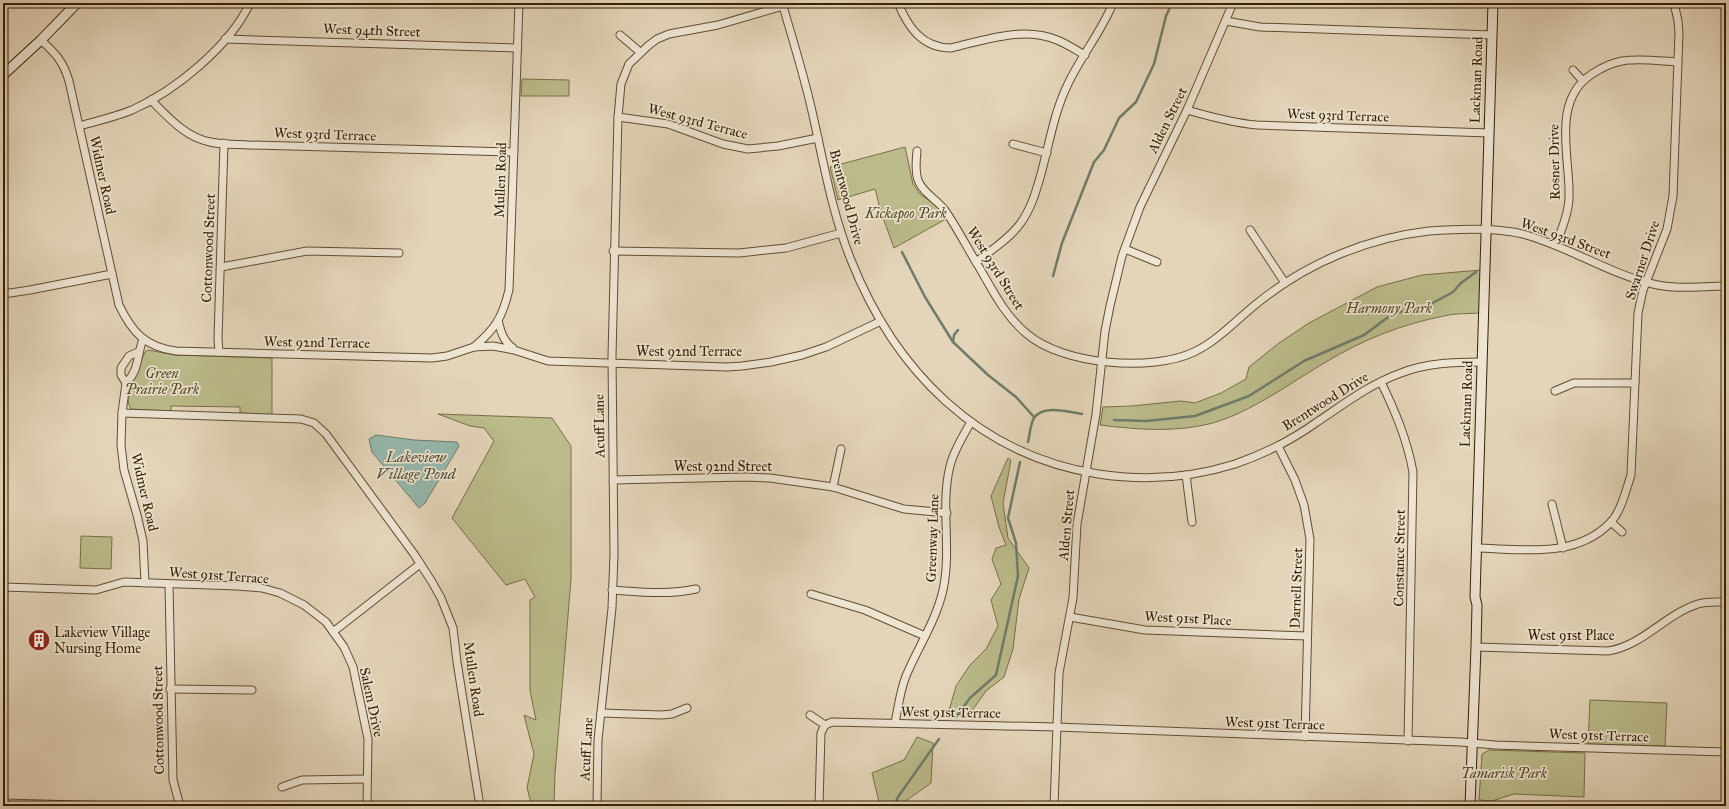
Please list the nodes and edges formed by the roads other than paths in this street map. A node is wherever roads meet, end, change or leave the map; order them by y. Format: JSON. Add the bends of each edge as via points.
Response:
{"nodes":[{"id":1,"x":78,"y":3,"type":"edge"},
{"id":2,"x":250,"y":3,"type":"edge"},
{"id":3,"x":519,"y":3,"type":"edge"},
{"id":4,"x":898,"y":3,"type":"edge"},
{"id":5,"x":1113,"y":3,"type":"edge"},
{"id":6,"x":1233,"y":3,"type":"edge"},
{"id":7,"x":1493,"y":3,"type":"edge"},
{"id":8,"x":1674,"y":3,"type":"edge"},
{"id":9,"x":782,"y":4,"type":"edge"},
{"id":10,"x":1226,"y":21,"type":"junction"},
{"id":11,"x":620,"y":35,"type":"dead end"},
{"id":12,"x":1492,"y":35,"type":"junction"},
{"id":13,"x":225,"y":39,"type":"junction"},
{"id":14,"x":41,"y":40,"type":"junction"},
{"id":15,"x":517,"y":48,"type":"junction"},
{"id":16,"x":640,"y":52,"type":"junction"},
{"id":17,"x":1084,"y":55,"type":"junction"},
{"id":18,"x":1677,"y":62,"type":"junction"},
{"id":19,"x":1573,"y":70,"type":"dead end"},
{"id":20,"x":3,"y":74,"type":"edge"},
{"id":21,"x":1583,"y":81,"type":"junction"},
{"id":22,"x":151,"y":100,"type":"junction"},
{"id":23,"x":1188,"y":110,"type":"junction"},
{"id":24,"x":618,"y":117,"type":"junction"},
{"id":25,"x":79,"y":126,"type":"junction"},
{"id":26,"x":1489,"y":133,"type":"junction"},
{"id":27,"x":818,"y":138,"type":"junction"},
{"id":28,"x":224,"y":143,"type":"junction"},
{"id":29,"x":1013,"y":144,"type":"dead end"},
{"id":30,"x":917,"y":151,"type":"dead end"},
{"id":31,"x":514,"y":152,"type":"junction"},
{"id":32,"x":1047,"y":153,"type":"junction"},
{"id":33,"x":1250,"y":230,"type":"dead end"},
{"id":34,"x":1486,"y":231,"type":"junction"},
{"id":35,"x":842,"y":233,"type":"junction"},
{"id":36,"x":1555,"y":245,"type":"junction"},
{"id":37,"x":1125,"y":249,"type":"junction"},
{"id":38,"x":614,"y":251,"type":"junction"},
{"id":39,"x":399,"y":253,"type":"dead end"},
{"id":40,"x":976,"y":262,"type":"junction"},
{"id":41,"x":1157,"y":262,"type":"dead end"},
{"id":42,"x":221,"y":267,"type":"junction"},
{"id":43,"x":112,"y":274,"type":"junction"},
{"id":44,"x":1646,"y":282,"type":"junction"},
{"id":45,"x":1285,"y":283,"type":"junction"},
{"id":46,"x":1726,"y":286,"type":"edge"},
{"id":47,"x":3,"y":294,"type":"edge"},
{"id":48,"x":498,"y":320,"type":"junction"},
{"id":49,"x":881,"y":321,"type":"junction"},
{"id":50,"x":127,"y":322,"type":"joint"},
{"id":51,"x":143,"y":339,"type":"junction"},
{"id":52,"x":474,"y":347,"type":"junction"},
{"id":53,"x":514,"y":350,"type":"junction"},
{"id":54,"x":138,"y":352,"type":"junction"},
{"id":55,"x":219,"y":352,"type":"junction"},
{"id":56,"x":1102,"y":361,"type":"junction"},
{"id":57,"x":1481,"y":362,"type":"junction"},
{"id":58,"x":612,"y":364,"type":"junction"},
{"id":59,"x":1381,"y":382,"type":"junction"},
{"id":60,"x":126,"y":383,"type":"junction"},
{"id":61,"x":1635,"y":383,"type":"junction"},
{"id":62,"x":1555,"y":391,"type":"dead end"},
{"id":63,"x":122,"y":413,"type":"junction"},
{"id":64,"x":971,"y":422,"type":"junction"},
{"id":65,"x":1278,"y":446,"type":"junction"},
{"id":66,"x":841,"y":448,"type":"dead end"},
{"id":67,"x":1085,"y":472,"type":"junction"},
{"id":68,"x":1186,"y":475,"type":"junction"},
{"id":69,"x":613,"y":480,"type":"junction"},
{"id":70,"x":833,"y":487,"type":"junction"},
{"id":71,"x":1552,"y":504,"type":"dead end"},
{"id":72,"x":947,"y":513,"type":"junction"},
{"id":73,"x":1192,"y":522,"type":"dead end"},
{"id":74,"x":1611,"y":522,"type":"junction"},
{"id":75,"x":1622,"y":532,"type":"dead end"},
{"id":76,"x":1476,"y":548,"type":"junction"},
{"id":77,"x":1563,"y":548,"type":"junction"},
{"id":78,"x":420,"y":564,"type":"junction"},
{"id":79,"x":145,"y":583,"type":"junction"},
{"id":80,"x":169,"y":584,"type":"junction"},
{"id":81,"x":3,"y":587,"type":"edge"},
{"id":82,"x":696,"y":589,"type":"dead end"},
{"id":83,"x":612,"y":590,"type":"junction"},
{"id":84,"x":811,"y":594,"type":"dead end"},
{"id":85,"x":1726,"y":602,"type":"edge"},
{"id":86,"x":1070,"y":617,"type":"junction"},
{"id":87,"x":333,"y":632,"type":"junction"},
{"id":88,"x":925,"y":636,"type":"junction"},
{"id":89,"x":1307,"y":636,"type":"junction"},
{"id":90,"x":1476,"y":647,"type":"junction"},
{"id":91,"x":170,"y":689,"type":"junction"},
{"id":92,"x":252,"y":690,"type":"dead end"},
{"id":93,"x":687,"y":708,"type":"dead end"},
{"id":94,"x":601,"y":713,"type":"junction"},
{"id":95,"x":810,"y":715,"type":"dead end"},
{"id":96,"x":895,"y":723,"type":"junction"},
{"id":97,"x":825,"y":725,"type":"junction"},
{"id":98,"x":1056,"y":727,"type":"junction"},
{"id":99,"x":1305,"y":737,"type":"junction"},
{"id":100,"x":1408,"y":741,"type":"junction"},
{"id":101,"x":1472,"y":743,"type":"junction"},
{"id":102,"x":1726,"y":752,"type":"edge"},
{"id":103,"x":366,"y":779,"type":"junction"},
{"id":104,"x":282,"y":787,"type":"dead end"},
{"id":105,"x":3,"y":803,"type":"edge"},
{"id":106,"x":118,"y":806,"type":"edge"},
{"id":107,"x":180,"y":806,"type":"edge"},
{"id":108,"x":366,"y":806,"type":"edge"},
{"id":109,"x":480,"y":806,"type":"edge"},
{"id":110,"x":596,"y":806,"type":"edge"},
{"id":111,"x":819,"y":806,"type":"edge"},
{"id":112,"x":1054,"y":806,"type":"edge"},
{"id":113,"x":1470,"y":806,"type":"edge"}],
"edges":[{"from":1,"to":14,"type":"main road"},
{"from":2,"to":13,"type":"street"},
{"from":3,"to":15,"type":"street","name":"Mullen Road"},
{"from":4,"to":17,"type":"street","via":[[910,28],[928,44],[942,48],[1008,35],[1028,34],[1058,40]]},
{"from":5,"to":17,"type":"street"},
{"from":6,"to":10,"type":"street","name":"Alden Street"},
{"from":7,"to":12,"type":"main road","name":"Lackman Road"},
{"from":8,"to":18,"type":"street","name":"Swarner Drive","via":[[1678,21]]},
{"from":9,"to":16,"type":"street","name":"Acuff Lane","via":[[718,25],[669,34],[657,39]]},
{"from":9,"to":27,"type":"street","name":"Brentwood Drive","via":[[798,54]]},
{"from":10,"to":12,"type":"street","via":[[1260,27]]},
{"from":10,"to":23,"type":"street","name":"Alden Street"},
{"from":11,"to":16,"type":"street"},
{"from":12,"to":26,"type":"main road","name":"Lackman Road"},
{"from":13,"to":15,"type":"street","name":"West 94th Street"},
{"from":13,"to":22,"type":"street","via":[[179,83]]},
{"from":14,"to":20,"type":"main road"},
{"from":14,"to":25,"type":"street","name":"Widmer Road","via":[[57,55],[64,67]]},
{"from":15,"to":31,"type":"street","name":"Mullen Road"},
{"from":16,"to":24,"type":"street","name":"Acuff Lane","via":[[629,64],[621,84]]},
{"from":17,"to":32,"type":"street","via":[[1067,86]]},
{"from":18,"to":21,"type":"street","name":"Rosner Drive","via":[[1622,61],[1605,66]]},
{"from":18,"to":44,"type":"street","name":"Swarner Drive","via":[[1673,196],[1667,229]]},
{"from":19,"to":21,"type":"street"},
{"from":21,"to":36,"type":"street","name":"Rosner Drive","via":[[1571,101],[1566,118],[1569,198],[1566,217]]},
{"from":22,"to":25,"type":"street","via":[[132,110]]},
{"from":22,"to":28,"type":"street","name":"West 93rd Terrace","via":[[185,132],[210,142]]},
{"from":23,"to":26,"type":"street","name":"West 93rd Terrace","via":[[1238,123],[1257,125]]},
{"from":23,"to":37,"type":"street","name":"Alden Street","via":[[1147,190]]},
{"from":24,"to":27,"type":"street","name":"West 93rd Terrace","via":[[668,124],[723,144],[748,148],[778,146]]},
{"from":24,"to":38,"type":"street","name":"Acuff Lane"},
{"from":25,"to":43,"type":"street","name":"Widmer Road"},
{"from":26,"to":34,"type":"main road","name":"Lackman Road"},
{"from":27,"to":35,"type":"street","name":"Brentwood Drive"},
{"from":28,"to":31,"type":"street","name":"West 93rd Terrace"},
{"from":28,"to":42,"type":"street","name":"Cottonwood Street"},
{"from":29,"to":32,"type":"street"},
{"from":30,"to":40,"type":"street","name":"West 93rd Street","via":[[916,171],[921,187],[945,210]]},
{"from":31,"to":48,"type":"street","name":"Mullen Road","via":[[509,290],[506,304]]},
{"from":32,"to":40,"type":"street","via":[[1032,202],[1021,223],[1002,243]]},
{"from":33,"to":45,"type":"street"},
{"from":34,"to":36,"type":"street","name":"West 93rd Street","via":[[1517,233]]},
{"from":34,"to":45,"type":"street","name":"West 93rd Street","via":[[1428,232],[1371,243],[1320,263]]},
{"from":34,"to":57,"type":"main road","name":"Lackman Road"},
{"from":35,"to":38,"type":"street","via":[[786,248],[758,252]]},
{"from":35,"to":49,"type":"street","name":"Brentwood Drive","via":[[861,284]]},
{"from":36,"to":44,"type":"street","name":"West 93rd Street"},
{"from":37,"to":41,"type":"street"},
{"from":37,"to":56,"type":"street","name":"Alden Street","via":[[1110,306]]},
{"from":38,"to":58,"type":"street","name":"Acuff Lane"},
{"from":39,"to":42,"type":"street","via":[[307,251]]},
{"from":40,"to":56,"type":"street","name":"West 93rd Street","via":[[1001,305],[1027,335],[1051,350]]},
{"from":42,"to":55,"type":"street","name":"Cottonwood Street"},
{"from":43,"to":47,"type":"street"},
{"from":43,"to":50,"type":"street","name":"Widmer Road","via":[[119,305]]},
{"from":44,"to":46,"type":"street","name":"West 93rd Street","via":[[1670,287]]},
{"from":44,"to":61,"type":"street","name":"Swarner Drive","via":[[1637,320]]},
{"from":45,"to":56,"type":"street","name":"West 93rd Street","via":[[1214,340],[1188,354],[1166,362],[1146,364]]},
{"from":48,"to":52,"type":"street","name":"Mullen Road","via":[[492,331]]},
{"from":48,"to":53,"type":"street","via":[[505,343]]},
{"from":49,"to":58,"type":"street","name":"West 92nd Terrace","via":[[826,347],[771,362],[727,367]]},
{"from":49,"to":64,"type":"street","name":"Brentwood Drive","via":[[923,379],[949,405]]},
{"from":50,"to":51,"type":"street","name":"West 92nd Terrace"},
{"from":51,"to":54,"type":"street","name":"Widmer Road"},
{"from":51,"to":55,"type":"street","name":"West 92nd Terrace","via":[[164,350]]},
{"from":52,"to":53,"type":"street","name":"West 92nd Terrace","via":[[493,346]]},
{"from":52,"to":55,"type":"street","name":"West 92nd Terrace","via":[[432,358]]},
{"from":53,"to":58,"type":"street","name":"West 92nd Terrace","via":[[548,361]]},
{"from":54,"to":60,"type":"street","name":"Widmer Road","via":[[140,358]]},
{"from":54,"to":60,"type":"street","name":"Widmer Road","via":[[129,356],[121,368],[121,375]]},
{"from":56,"to":67,"type":"street","name":"Alden Street","via":[[1096,414]]},
{"from":57,"to":59,"type":"street","name":"Brentwood Drive","via":[[1422,367]]},
{"from":57,"to":76,"type":"main road","name":"Lackman Road"},
{"from":58,"to":69,"type":"street","name":"Acuff Lane"},
{"from":59,"to":65,"type":"street","name":"Brentwood Drive"},
{"from":59,"to":100,"type":"street","name":"Constance Street","via":[[1402,428],[1413,472]]},
{"from":60,"to":63,"type":"street","name":"Widmer Road"},
{"from":61,"to":62,"type":"street","via":[[1574,383]]},
{"from":61,"to":74,"type":"street","name":"Swarner Drive","via":[[1631,476],[1624,498]]},
{"from":63,"to":78,"type":"street","via":[[301,419],[314,423],[330,439]]},
{"from":63,"to":79,"type":"street","name":"Widmer Road","via":[[121,445],[124,470],[143,541]]},
{"from":64,"to":67,"type":"street","name":"Brentwood Drive","via":[[1037,459]]},
{"from":64,"to":72,"type":"street","name":"Greenway Lane","via":[[950,465]]},
{"from":65,"to":68,"type":"street","name":"Brentwood Drive","via":[[1235,464]]},
{"from":65,"to":89,"type":"street","name":"Darnell Street","via":[[1299,490],[1308,523],[1310,555]]},
{"from":66,"to":70,"type":"street"},
{"from":67,"to":68,"type":"street","name":"Brentwood Drive","via":[[1138,478]]},
{"from":67,"to":86,"type":"street","name":"Alden Street","via":[[1077,524]]},
{"from":68,"to":73,"type":"street"},
{"from":69,"to":70,"type":"street","name":"West 92nd Street","via":[[751,477]]},
{"from":69,"to":83,"type":"street","name":"Acuff Lane"},
{"from":70,"to":72,"type":"street","name":"West 92nd Street","via":[[904,509]]},
{"from":71,"to":77,"type":"street"},
{"from":72,"to":88,"type":"street","name":"Greenway Lane","via":[[946,574],[943,591]]},
{"from":74,"to":75,"type":"street"},
{"from":74,"to":77,"type":"street","name":"Swarner Drive","via":[[1590,538]]},
{"from":76,"to":77,"type":"street","name":"Swarner Drive"},
{"from":76,"to":90,"type":"main road","name":"Lackman Road"},
{"from":78,"to":87,"type":"street"},
{"from":78,"to":109,"type":"street","name":"Mullen Road","via":[[442,598],[453,628]]},
{"from":79,"to":80,"type":"street","name":"West 91st Terrace"},
{"from":79,"to":81,"type":"street","name":"West 91st Terrace","via":[[124,582],[96,590]]},
{"from":80,"to":87,"type":"street","name":"West 91st Terrace","via":[[262,588],[280,593],[304,605],[320,617]]},
{"from":80,"to":91,"type":"street","name":"Cottonwood Street"},
{"from":82,"to":83,"type":"street","via":[[662,593]]},
{"from":83,"to":94,"type":"street","name":"Acuff Lane"},
{"from":84,"to":88,"type":"street","via":[[865,610]]},
{"from":85,"to":90,"type":"street","name":"West 91st Place","via":[[1699,604],[1683,610],[1620,649],[1608,651]]},
{"from":86,"to":89,"type":"street","name":"West 91st Place","via":[[1145,630]]},
{"from":86,"to":98,"type":"street","name":"Alden Street","via":[[1059,673]]},
{"from":87,"to":103,"type":"street","name":"Salem Drive","via":[[344,647],[353,667],[363,710],[368,739]]},
{"from":88,"to":96,"type":"street","name":"Greenway Lane","via":[[901,691]]},
{"from":89,"to":99,"type":"street","name":"Darnell Street"},
{"from":90,"to":101,"type":"main road","name":"Lackman Road"},
{"from":91,"to":92,"type":"street"},
{"from":91,"to":107,"type":"street","name":"Cottonwood Street","via":[[172,780]]},
{"from":93,"to":94,"type":"street","via":[[662,715]]},
{"from":94,"to":110,"type":"street","name":"Acuff Lane"},
{"from":95,"to":97,"type":"street"},
{"from":96,"to":97,"type":"street","name":"West 91st Terrace","via":[[832,722]]},
{"from":96,"to":98,"type":"street","name":"West 91st Terrace"},
{"from":97,"to":111,"type":"street","via":[[821,733]]},
{"from":98,"to":99,"type":"street","name":"West 91st Terrace"},
{"from":98,"to":112,"type":"street","name":"Alden Street"},
{"from":99,"to":100,"type":"street","name":"West 91st Terrace"},
{"from":100,"to":101,"type":"street","name":"West 91st Terrace"},
{"from":101,"to":102,"type":"street","name":"West 91st Terrace"},
{"from":101,"to":113,"type":"main road","name":"Lackman Road"},
{"from":103,"to":104,"type":"street","via":[[302,780]]},
{"from":103,"to":108,"type":"street","name":"Salem Drive"},
{"from":105,"to":106,"type":"street"}]}
